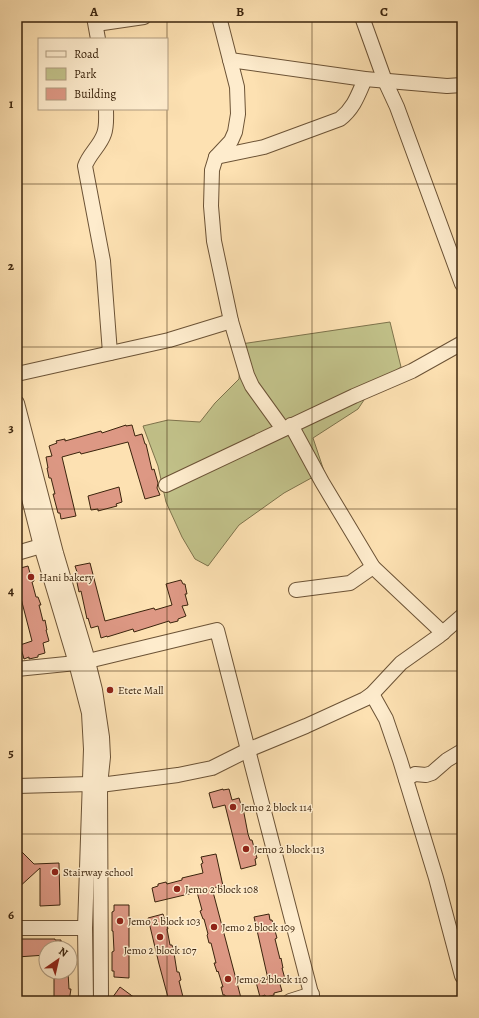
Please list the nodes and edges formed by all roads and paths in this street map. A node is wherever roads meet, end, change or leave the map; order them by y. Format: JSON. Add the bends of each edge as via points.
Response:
{"nodes":[{"id":1,"x":144,"y":17,"type":"edge"},
{"id":2,"x":218,"y":17,"type":"edge"},
{"id":3,"x":362,"y":17,"type":"edge"},
{"id":4,"x":95,"y":21,"type":"edge"},
{"id":5,"x":98,"y":38,"type":"edge"},
{"id":6,"x":230,"y":60,"type":"junction"},
{"id":7,"x":365,"y":79,"type":"junction"},
{"id":8,"x":385,"y":81,"type":"junction"},
{"id":9,"x":462,"y":85,"type":"edge"},
{"id":10,"x":106,"y":110,"type":"edge"},
{"id":11,"x":216,"y":157,"type":"junction"},
{"id":12,"x":462,"y":284,"type":"edge"},
{"id":13,"x":231,"y":321,"type":"junction"},
{"id":14,"x":462,"y":342,"type":"edge"},
{"id":15,"x":110,"y":353,"type":"junction"},
{"id":16,"x":17,"y":374,"type":"edge"},
{"id":17,"x":17,"y":406,"type":"edge"},
{"id":18,"x":287,"y":427,"type":"junction"},
{"id":19,"x":17,"y":450,"type":"edge"},
{"id":20,"x":166,"y":485,"type":"dead end"},
{"id":21,"x":41,"y":546,"type":"junction"},
{"id":22,"x":17,"y":554,"type":"edge"},
{"id":23,"x":373,"y":566,"type":"junction"},
{"id":24,"x":296,"y":590,"type":"dead end"},
{"id":25,"x":462,"y":616,"type":"edge"},
{"id":26,"x":443,"y":633,"type":"junction"},
{"id":27,"x":82,"y":662,"type":"junction"},
{"id":28,"x":17,"y":669,"type":"edge"},
{"id":29,"x":372,"y":694,"type":"junction"},
{"id":30,"x":248,"y":750,"type":"junction"},
{"id":31,"x":462,"y":751,"type":"edge"},
{"id":32,"x":406,"y":779,"type":"junction"},
{"id":33,"x":95,"y":785,"type":"junction"},
{"id":34,"x":17,"y":786,"type":"edge"},
{"id":35,"x":17,"y":928,"type":"edge"},
{"id":36,"x":85,"y":928,"type":"junction"},
{"id":37,"x":462,"y":976,"type":"edge"},
{"id":38,"x":313,"y":998,"type":"edge"},
{"id":39,"x":86,"y":1001,"type":"edge"},
{"id":40,"x":101,"y":1001,"type":"edge"},
{"id":41,"x":290,"y":1001,"type":"edge"}],
"edges":[{"from":1,"to":4,"type":"street"},
{"from":2,"to":6,"type":"street"},
{"from":3,"to":8,"type":"street"},
{"from":4,"to":5,"type":"street"},
{"from":6,"to":7,"type":"street"},
{"from":6,"to":11,"type":"street","via":[[237,87],[238,114],[231,140]]},
{"from":7,"to":8,"type":"street"},
{"from":7,"to":11,"type":"street","via":[[354,104],[340,119],[264,147]]},
{"from":8,"to":9,"type":"street"},
{"from":8,"to":12,"type":"street"},
{"from":10,"to":15,"type":"street","via":[[104,135],[84,166],[103,261]]},
{"from":11,"to":13,"type":"street","via":[[212,170],[211,206],[214,241]]},
{"from":13,"to":15,"type":"street","via":[[168,340]]},
{"from":13,"to":18,"type":"street","via":[[252,386]]},
{"from":14,"to":18,"type":"street","via":[[412,370]]},
{"from":15,"to":16,"type":"street"},
{"from":17,"to":27,"type":"street"},
{"from":18,"to":20,"type":"street"},
{"from":18,"to":23,"type":"street"},
{"from":19,"to":21,"type":"street"},
{"from":21,"to":22,"type":"street"},
{"from":21,"to":27,"type":"street"},
{"from":23,"to":24,"type":"street","via":[[350,583]]},
{"from":23,"to":26,"type":"street"},
{"from":25,"to":26,"type":"street"},
{"from":26,"to":29,"type":"street","via":[[401,663]]},
{"from":27,"to":28,"type":"street"},
{"from":27,"to":30,"type":"street","via":[[217,630]]},
{"from":27,"to":33,"type":"street","via":[[99,714],[102,737],[103,757]]},
{"from":29,"to":30,"type":"street"},
{"from":29,"to":32,"type":"street","via":[[386,719]]},
{"from":30,"to":33,"type":"street","via":[[212,768],[178,775]]},
{"from":30,"to":38,"type":"street"},
{"from":31,"to":32,"type":"street","via":[[432,773],[415,774]]},
{"from":32,"to":37,"type":"street"},
{"from":33,"to":34,"type":"street"},
{"from":33,"to":36,"type":"street"},
{"from":33,"to":40,"type":"street"},
{"from":35,"to":36,"type":"street"},
{"from":36,"to":39,"type":"street"},
{"from":38,"to":41,"type":"street"}]}
